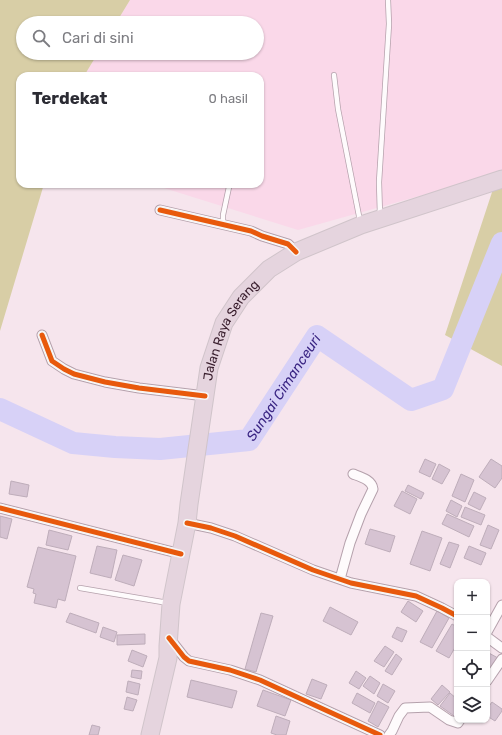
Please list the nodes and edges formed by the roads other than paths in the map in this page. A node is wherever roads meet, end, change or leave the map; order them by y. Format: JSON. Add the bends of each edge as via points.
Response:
{"nodes":[{"id":1,"x":388,"y":0,"type":"edge"},
{"id":2,"x":334,"y":75,"type":"dead end"},
{"id":3,"x":502,"y":179,"type":"edge"},
{"id":4,"x":229,"y":188,"type":"edge"},
{"id":5,"x":160,"y":210,"type":"dead end"},
{"id":6,"x":380,"y":219,"type":"junction"},
{"id":7,"x":222,"y":224,"type":"junction"},
{"id":8,"x":361,"y":225,"type":"junction"},
{"id":9,"x":296,"y":252,"type":"junction"},
{"id":10,"x":42,"y":335,"type":"dead end"},
{"id":11,"x":204,"y":401,"type":"junction"},
{"id":12,"x":353,"y":474,"type":"dead end"},
{"id":13,"x":0,"y":508,"type":"edge"},
{"id":14,"x":187,"y":523,"type":"junction"},
{"id":15,"x":181,"y":554,"type":"junction"},
{"id":16,"x":340,"y":579,"type":"junction"},
{"id":17,"x":80,"y":588,"type":"dead end"},
{"id":18,"x":171,"y":604,"type":"junction"},
{"id":19,"x":502,"y":604,"type":"edge"},
{"id":20,"x":455,"y":615,"type":"edge"},
{"id":21,"x":490,"y":626,"type":"edge"},
{"id":22,"x":490,"y":639,"type":"edge"},
{"id":23,"x":168,"y":642,"type":"junction"},
{"id":24,"x":502,"y":648,"type":"edge"},
{"id":25,"x":502,"y":659,"type":"edge"},
{"id":26,"x":490,"y":677,"type":"edge"},
{"id":27,"x":454,"y":722,"type":"edge"},
{"id":28,"x":142,"y":735,"type":"edge"},
{"id":29,"x":150,"y":735,"type":"edge"},
{"id":30,"x":380,"y":735,"type":"edge"},
{"id":31,"x":390,"y":735,"type":"edge"}],
"edges":[{"from":1,"to":6,"type":"lane","via":[[389,24],[379,182]]},
{"from":2,"to":8,"type":"lane","via":[[339,116]]},
{"from":3,"to":6,"type":"highway","name":"Jalan Raya Serang"},
{"from":4,"to":7,"type":"lane"},
{"from":5,"to":7,"type":"street"},
{"from":6,"to":8,"type":"highway","name":"Jalan Raya Serang"},
{"from":7,"to":9,"type":"street","via":[[288,244]]},
{"from":8,"to":9,"type":"highway","name":"Jalan Raya Serang"},
{"from":9,"to":11,"type":"highway","name":"Jalan Raya Serang","via":[[269,269],[241,297],[224,323],[209,368]]},
{"from":10,"to":11,"type":"street","via":[[52,361],[74,374]]},
{"from":11,"to":14,"type":"highway","name":"Jalan Raya Serang"},
{"from":12,"to":16,"type":"street","via":[[369,481],[373,485],[373,490],[361,514]]},
{"from":13,"to":15,"type":"street"},
{"from":14,"to":15,"type":"highway","name":"Jalan Raya Serang"},
{"from":14,"to":16,"type":"street","via":[[236,536]]},
{"from":15,"to":18,"type":"highway","name":"Jalan Raya Serang"},
{"from":16,"to":20,"type":"street","via":[[416,596]]},
{"from":17,"to":18,"type":"lane"},
{"from":18,"to":23,"type":"highway","name":"Jalan Raya Serang"},
{"from":19,"to":21,"type":"street"},
{"from":22,"to":24,"type":"street"},
{"from":23,"to":28,"type":"highway","name":"Jalan Raya Serang"},
{"from":23,"to":29,"type":"highway","name":"Jalan Raya Serang","via":[[168,658]]},
{"from":23,"to":30,"type":"street","via":[[190,661],[260,680]]},
{"from":25,"to":26,"type":"street"},
{"from":27,"to":31,"type":"street","via":[[430,707],[405,708]]}]}
